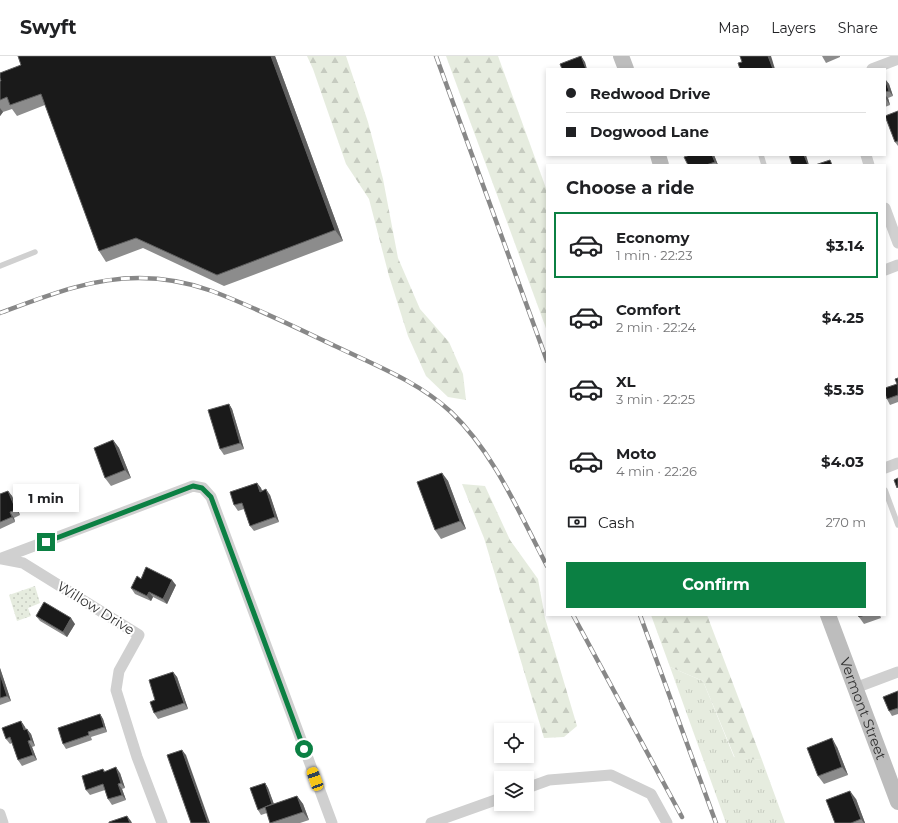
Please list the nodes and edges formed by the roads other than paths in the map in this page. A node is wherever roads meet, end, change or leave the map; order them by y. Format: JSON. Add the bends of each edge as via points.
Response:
{"nodes":[{"id":1,"x":621,"y":56,"type":"edge"},
{"id":2,"x":898,"y":59,"type":"edge"},
{"id":3,"x":626,"y":68,"type":"edge"},
{"id":4,"x":875,"y":68,"type":"edge"},
{"id":5,"x":886,"y":211,"type":"edge"},
{"id":6,"x":898,"y":243,"type":"edge"},
{"id":7,"x":35,"y":252,"type":"dead end"},
{"id":8,"x":898,"y":265,"type":"edge"},
{"id":9,"x":0,"y":266,"type":"edge"},
{"id":10,"x":886,"y":270,"type":"edge"},
{"id":11,"x":898,"y":463,"type":"edge"},
{"id":12,"x":886,"y":468,"type":"edge"},
{"id":13,"x":886,"y":493,"type":"edge"},
{"id":14,"x":898,"y":525,"type":"edge"},
{"id":15,"x":1,"y":559,"type":"edge"},
{"id":16,"x":828,"y":616,"type":"edge"},
{"id":17,"x":898,"y":672,"type":"edge"},
{"id":18,"x":855,"y":688,"type":"junction"},
{"id":19,"x":534,"y":786,"type":"edge"},
{"id":20,"x":494,"y":800,"type":"edge"},
{"id":21,"x":898,"y":802,"type":"edge"},
{"id":22,"x":0,"y":814,"type":"edge"},
{"id":23,"x":3,"y":823,"type":"edge"},
{"id":24,"x":162,"y":823,"type":"edge"},
{"id":25,"x":332,"y":823,"type":"edge"},
{"id":26,"x":431,"y":823,"type":"edge"},
{"id":27,"x":667,"y":823,"type":"edge"}],
"edges":[{"from":1,"to":3,"type":"street"},
{"from":2,"to":4,"type":"street"},
{"from":5,"to":6,"type":"street"},
{"from":7,"to":9,"type":"lane"},
{"from":8,"to":10,"type":"street"},
{"from":11,"to":12,"type":"street"},
{"from":13,"to":14,"type":"lane"},
{"from":15,"to":24,"type":"street","name":"Willow Drive","via":[[24,563],[139,635],[119,671],[116,690]]},
{"from":15,"to":25,"type":"street","via":[[193,486],[202,488],[211,497]]},
{"from":16,"to":18,"type":"street","name":"Vermont Street"},
{"from":17,"to":18,"type":"street"},
{"from":18,"to":21,"type":"street","name":"Vermont Street"},
{"from":19,"to":27,"type":"street","via":[[550,780],[611,775],[651,794]]},
{"from":20,"to":26,"type":"street"},
{"from":22,"to":23,"type":"street"}]}
